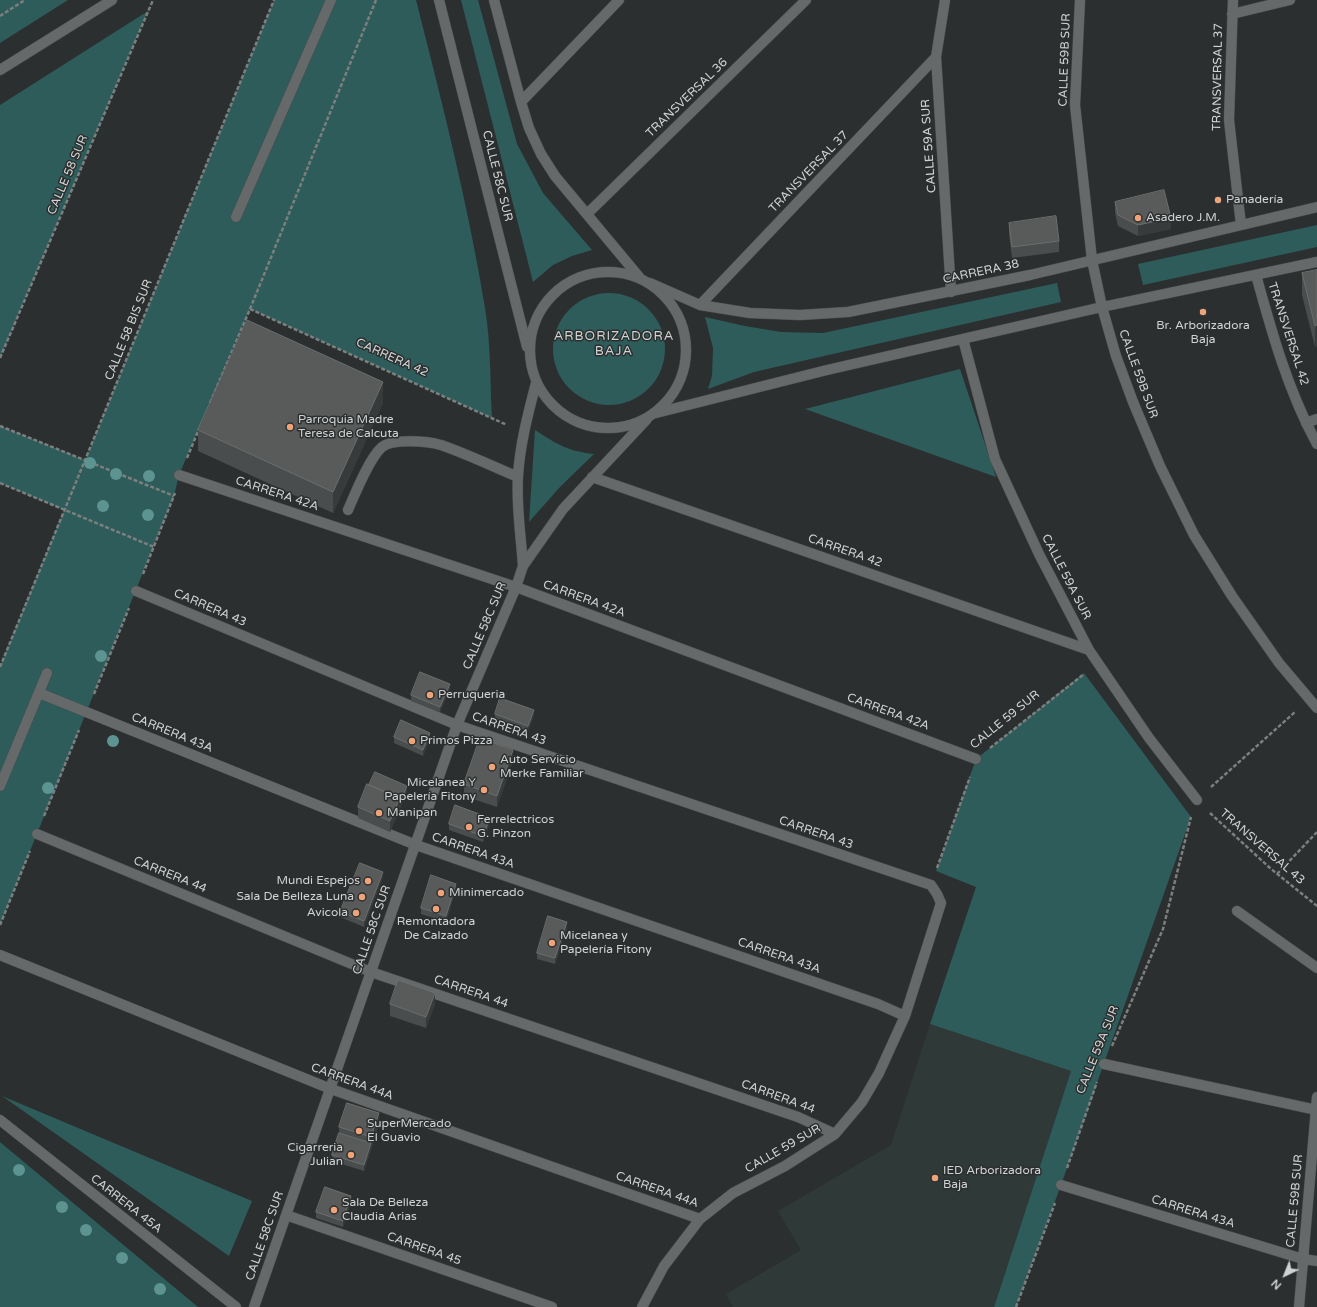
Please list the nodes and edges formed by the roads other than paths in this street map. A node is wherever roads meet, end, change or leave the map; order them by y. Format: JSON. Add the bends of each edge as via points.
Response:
{"nodes":[{"id":1,"x":112,"y":0,"type":"edge"},
{"id":2,"x":331,"y":0,"type":"edge"},
{"id":3,"x":439,"y":0,"type":"edge"},
{"id":4,"x":494,"y":0,"type":"edge"},
{"id":5,"x":619,"y":0,"type":"edge"},
{"id":6,"x":806,"y":0,"type":"edge"},
{"id":7,"x":945,"y":0,"type":"edge"},
{"id":8,"x":1080,"y":0,"type":"edge"},
{"id":9,"x":1233,"y":0,"type":"edge"},
{"id":10,"x":1290,"y":0,"type":"edge"},
{"id":11,"x":1232,"y":14,"type":"junction"},
{"id":12,"x":936,"y":57,"type":"junction"},
{"id":13,"x":0,"y":70,"type":"edge"},
{"id":14,"x":520,"y":102,"type":"junction"},
{"id":15,"x":1317,"y":207,"type":"edge"},
{"id":16,"x":587,"y":214,"type":"junction"},
{"id":17,"x":236,"y":217,"type":"dead end"},
{"id":18,"x":1241,"y":225,"type":"junction"},
{"id":19,"x":1092,"y":260,"type":"junction"},
{"id":20,"x":1317,"y":262,"type":"edge"},
{"id":21,"x":1256,"y":275,"type":"junction"},
{"id":22,"x":640,"y":278,"type":"junction"},
{"id":23,"x":650,"y":283,"type":"junction"},
{"id":24,"x":951,"y":292,"type":"junction"},
{"id":25,"x":700,"y":305,"type":"junction"},
{"id":26,"x":1102,"y":307,"type":"junction"},
{"id":27,"x":963,"y":339,"type":"junction"},
{"id":28,"x":529,"y":358,"type":"junction"},
{"id":29,"x":536,"y":383,"type":"junction"},
{"id":30,"x":656,"y":414,"type":"junction"},
{"id":31,"x":1317,"y":419,"type":"edge"},
{"id":32,"x":647,"y":420,"type":"junction"},
{"id":33,"x":1306,"y":423,"type":"junction"},
{"id":34,"x":1317,"y":444,"type":"edge"},
{"id":35,"x":179,"y":476,"type":"dead end"},
{"id":36,"x":518,"y":477,"type":"junction"},
{"id":37,"x":592,"y":477,"type":"junction"},
{"id":38,"x":348,"y":510,"type":"dead end"},
{"id":39,"x":523,"y":566,"type":"junction"},
{"id":40,"x":516,"y":587,"type":"junction"},
{"id":41,"x":136,"y":591,"type":"dead end"},
{"id":42,"x":1089,"y":650,"type":"junction"},
{"id":43,"x":47,"y":673,"type":"dead end"},
{"id":44,"x":39,"y":693,"type":"junction"},
{"id":45,"x":1317,"y":708,"type":"edge"},
{"id":46,"x":457,"y":725,"type":"junction"},
{"id":47,"x":976,"y":759,"type":"road end"},
{"id":48,"x":0,"y":786,"type":"edge"},
{"id":49,"x":1196,"y":800,"type":"road end"},
{"id":50,"x":37,"y":834,"type":"dead end"},
{"id":51,"x":416,"y":845,"type":"junction"},
{"id":52,"x":941,"y":903,"type":"joint"},
{"id":53,"x":1237,"y":911,"type":"dead end"},
{"id":54,"x":0,"y":955,"type":"edge"},
{"id":55,"x":1317,"y":968,"type":"edge"},
{"id":56,"x":371,"y":972,"type":"junction"},
{"id":57,"x":905,"y":1016,"type":"junction"},
{"id":58,"x":1104,"y":1064,"type":"road end"},
{"id":59,"x":331,"y":1089,"type":"junction"},
{"id":60,"x":1317,"y":1097,"type":"edge"},
{"id":61,"x":1316,"y":1110,"type":"edge"},
{"id":62,"x":0,"y":1120,"type":"edge"},
{"id":63,"x":835,"y":1134,"type":"junction"},
{"id":64,"x":1061,"y":1185,"type":"road end"},
{"id":65,"x":286,"y":1215,"type":"junction"},
{"id":66,"x":700,"y":1219,"type":"junction"},
{"id":67,"x":1303,"y":1259,"type":"junction"},
{"id":68,"x":1317,"y":1261,"type":"edge"},
{"id":69,"x":236,"y":1307,"type":"edge"},
{"id":70,"x":254,"y":1307,"type":"edge"},
{"id":71,"x":552,"y":1307,"type":"edge"},
{"id":72,"x":642,"y":1307,"type":"edge"},
{"id":73,"x":1299,"y":1307,"type":"edge"}],
"edges":[{"from":1,"to":13,"type":"street"},
{"from":2,"to":17,"type":"street"},
{"from":3,"to":28,"type":"street","name":"CALLE 58C SUR"},
{"from":4,"to":14,"type":"street"},
{"from":5,"to":14,"type":"street"},
{"from":6,"to":16,"type":"street","name":"TRANSVERSAL 36"},
{"from":7,"to":12,"type":"street","name":"CALLE 59A SUR"},
{"from":8,"to":19,"type":"street","name":"CALLE 59B SUR","via":[[1075,105]]},
{"from":9,"to":11,"type":"street","name":"TRANSVERSAL 37"},
{"from":10,"to":11,"type":"street"},
{"from":11,"to":18,"type":"street","name":"TRANSVERSAL 37","via":[[1229,120]]},
{"from":12,"to":24,"type":"street","name":"CALLE 59A SUR"},
{"from":12,"to":25,"type":"street","name":"TRANSVERSAL 37"},
{"from":14,"to":16,"type":"street","via":[[541,154],[555,176]]},
{"from":15,"to":18,"type":"street","name":"CARRERA 38"},
{"from":16,"to":22,"type":"street"},
{"from":18,"to":19,"type":"street","name":"CARRERA 38"},
{"from":19,"to":24,"type":"street","name":"CARRERA 38"},
{"from":19,"to":26,"type":"street","name":"CALLE 59B SUR"},
{"from":20,"to":21,"type":"street"},
{"from":21,"to":26,"type":"street"},
{"from":21,"to":33,"type":"street","name":"TRANSVERSAL 42","via":[[1283,367]]},
{"from":22,"to":23,"type":"street"},
{"from":22,"to":28,"type":"street","via":[[617,272],[594,273],[571,280],[552,293],[538,312],[530,334]]},
{"from":23,"to":25,"type":"street","name":"CARRERA 38"},
{"from":23,"to":30,"type":"street","via":[[669,300],[682,322],[687,347],[684,372],[673,395]]},
{"from":24,"to":25,"type":"street","name":"CARRERA 38","via":[[848,312],[800,315],[750,313]]},
{"from":26,"to":27,"type":"street"},
{"from":26,"to":45,"type":"street","name":"CALLE 59B SUR","via":[[1133,402],[1160,466],[1194,535],[1232,596],[1279,663]]},
{"from":27,"to":30,"type":"street","via":[[827,370]]},
{"from":27,"to":42,"type":"street","name":"CALLE 59A SUR","via":[[995,459],[1039,554]]},
{"from":28,"to":29,"type":"street","name":"CALLE 58C SUR"},
{"from":29,"to":32,"type":"street","via":[[551,404],[571,420],[596,428],[622,428]]},
{"from":29,"to":36,"type":"street","name":"CALLE 58C SUR","via":[[523,432]]},
{"from":30,"to":32,"type":"street"},
{"from":31,"to":33,"type":"street"},
{"from":32,"to":37,"type":"street","name":"CALLE 58C SUR"},
{"from":33,"to":34,"type":"street","name":"TRANSVERSAL 42"},
{"from":35,"to":40,"type":"street","name":"CARRERA 42A"},
{"from":36,"to":38,"type":"street","via":[[440,445],[393,443],[380,449]]},
{"from":36,"to":39,"type":"street","name":"CALLE 58C SUR"},
{"from":37,"to":39,"type":"street","name":"CALLE 58C SUR","via":[[563,509]]},
{"from":37,"to":42,"type":"street","name":"CARRERA 42"},
{"from":39,"to":40,"type":"street","name":"CALLE 58C SUR"},
{"from":40,"to":46,"type":"street","name":"CALLE 58C SUR"},
{"from":40,"to":47,"type":"street","name":"CARRERA 42A"},
{"from":41,"to":46,"type":"street","name":"CARRERA 43"},
{"from":42,"to":49,"type":"street","name":"CALLE 59A SUR","via":[[1149,738]]},
{"from":43,"to":44,"type":"street"},
{"from":44,"to":48,"type":"street"},
{"from":44,"to":51,"type":"street","name":"CARRERA 43A"},
{"from":46,"to":51,"type":"street","name":"CALLE 58C SUR"},
{"from":46,"to":52,"type":"street","name":"CARRERA 43","via":[[931,885]]},
{"from":50,"to":56,"type":"street","name":"CARRERA 44"},
{"from":51,"to":56,"type":"street","name":"CALLE 58C SUR"},
{"from":51,"to":57,"type":"street","name":"CARRERA 43A","via":[[870,1001]]},
{"from":52,"to":57,"type":"street","name":"CALLE 59 SUR"},
{"from":53,"to":55,"type":"street"},
{"from":54,"to":59,"type":"street","name":"CARRERA 44A"},
{"from":56,"to":59,"type":"street","name":"CALLE 58C SUR"},
{"from":56,"to":63,"type":"street","name":"CARRERA 44","via":[[798,1117]]},
{"from":57,"to":63,"type":"street","name":"CALLE 59 SUR","via":[[879,1073],[862,1102]]},
{"from":58,"to":61,"type":"street"},
{"from":59,"to":65,"type":"street","name":"CALLE 58C SUR"},
{"from":59,"to":66,"type":"street","name":"CARRERA 44A"},
{"from":60,"to":61,"type":"street","name":"CALLE 59B SUR"},
{"from":61,"to":67,"type":"street","name":"CALLE 59B SUR"},
{"from":62,"to":69,"type":"street","name":"CARRERA 45A"},
{"from":63,"to":66,"type":"street","name":"CALLE 59 SUR","via":[[785,1166],[733,1193]]},
{"from":64,"to":67,"type":"street","name":"CARRERA 43A"},
{"from":65,"to":70,"type":"street","name":"CALLE 58C SUR"},
{"from":65,"to":71,"type":"street","name":"CARRERA 45"},
{"from":66,"to":72,"type":"street","name":"CALLE 59 SUR","via":[[664,1266]]},
{"from":67,"to":68,"type":"street","name":"CARRERA 43A"},
{"from":67,"to":73,"type":"street","name":"CALLE 59B SUR"}]}
